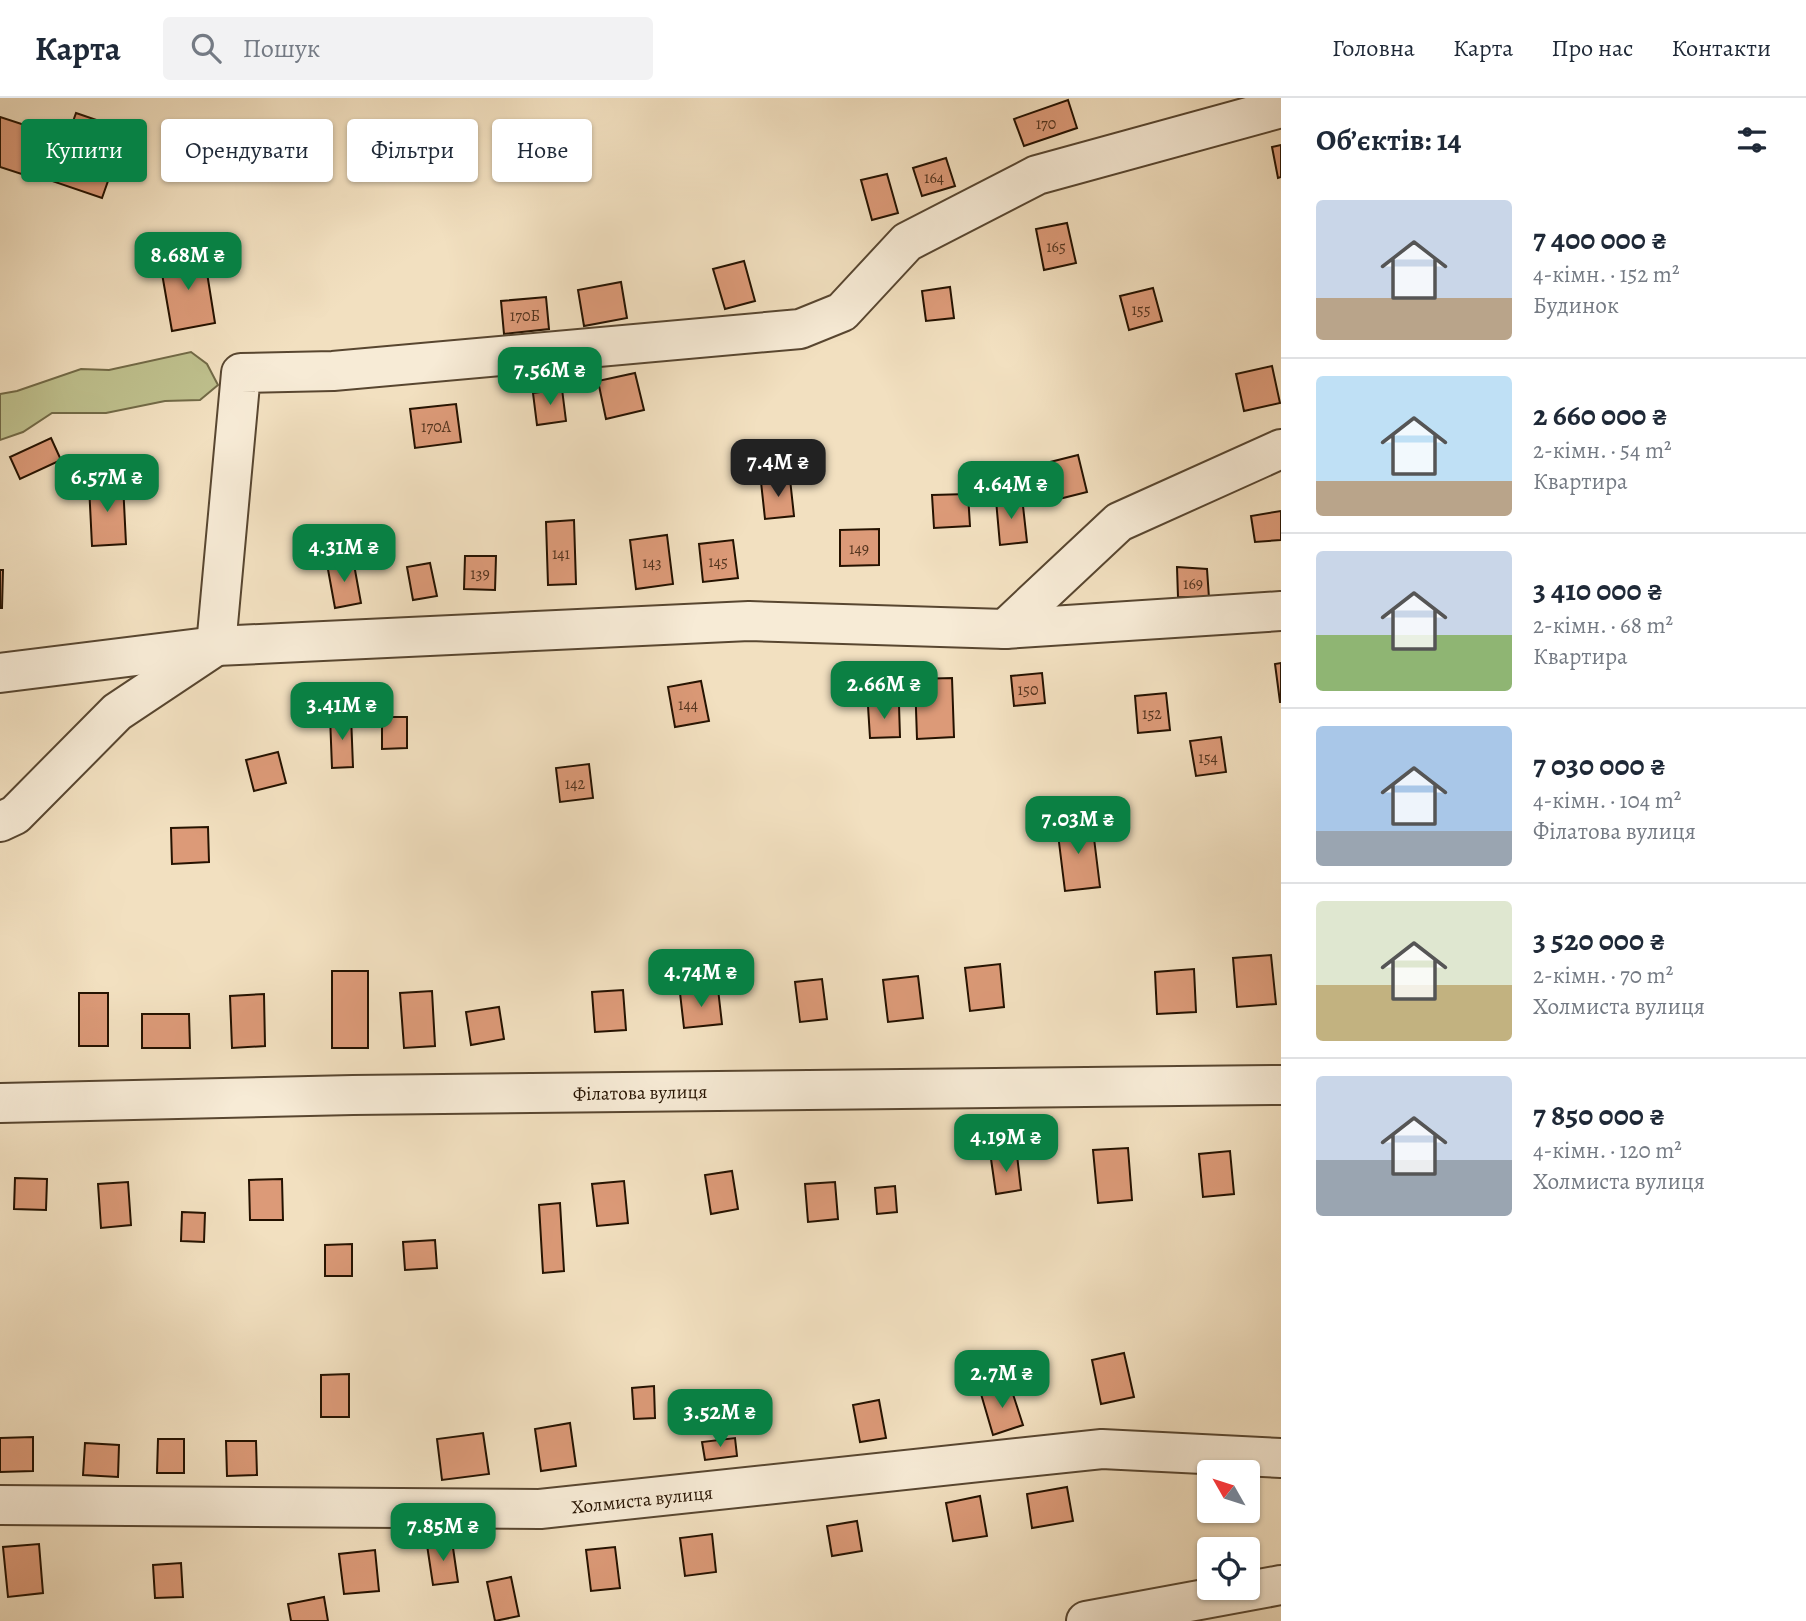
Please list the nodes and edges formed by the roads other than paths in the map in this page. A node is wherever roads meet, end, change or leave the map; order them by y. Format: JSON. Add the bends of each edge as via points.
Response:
{"nodes":[{"id":1,"x":1281,"y":108,"type":"edge"},
{"id":2,"x":1281,"y":449,"type":"edge"},
{"id":3,"x":1281,"y":611,"type":"edge"},
{"id":4,"x":1005,"y":629,"type":"junction"},
{"id":5,"x":216,"y":646,"type":"junction"},
{"id":6,"x":0,"y":673,"type":"edge"},
{"id":7,"x":0,"y":822,"type":"edge"},
{"id":8,"x":1281,"y":1085,"type":"edge"},
{"id":9,"x":0,"y":1103,"type":"edge"},
{"id":10,"x":1281,"y":1458,"type":"edge"},
{"id":11,"x":0,"y":1505,"type":"edge"},
{"id":12,"x":1281,"y":1586,"type":"edge"},
{"id":13,"x":1086,"y":1621,"type":"edge"}],
"edges":[{"from":1,"to":5,"type":"street","via":[[1037,175],[907,242],[842,312],[800,329],[347,370],[241,373]]},
{"from":2,"to":4,"type":"street","via":[[1119,522]]},
{"from":3,"to":4,"type":"street"},
{"from":4,"to":5,"type":"street","via":[[749,621]]},
{"from":5,"to":6,"type":"street"},
{"from":5,"to":7,"type":"street","via":[[117,712],[15,815]]},
{"from":8,"to":9,"type":"street","name":"Філатова вулиця"},
{"from":10,"to":11,"type":"street","name":"Холмиста вулиця","via":[[1102,1448],[540,1509]]},
{"from":12,"to":13,"type":"street"}]}
